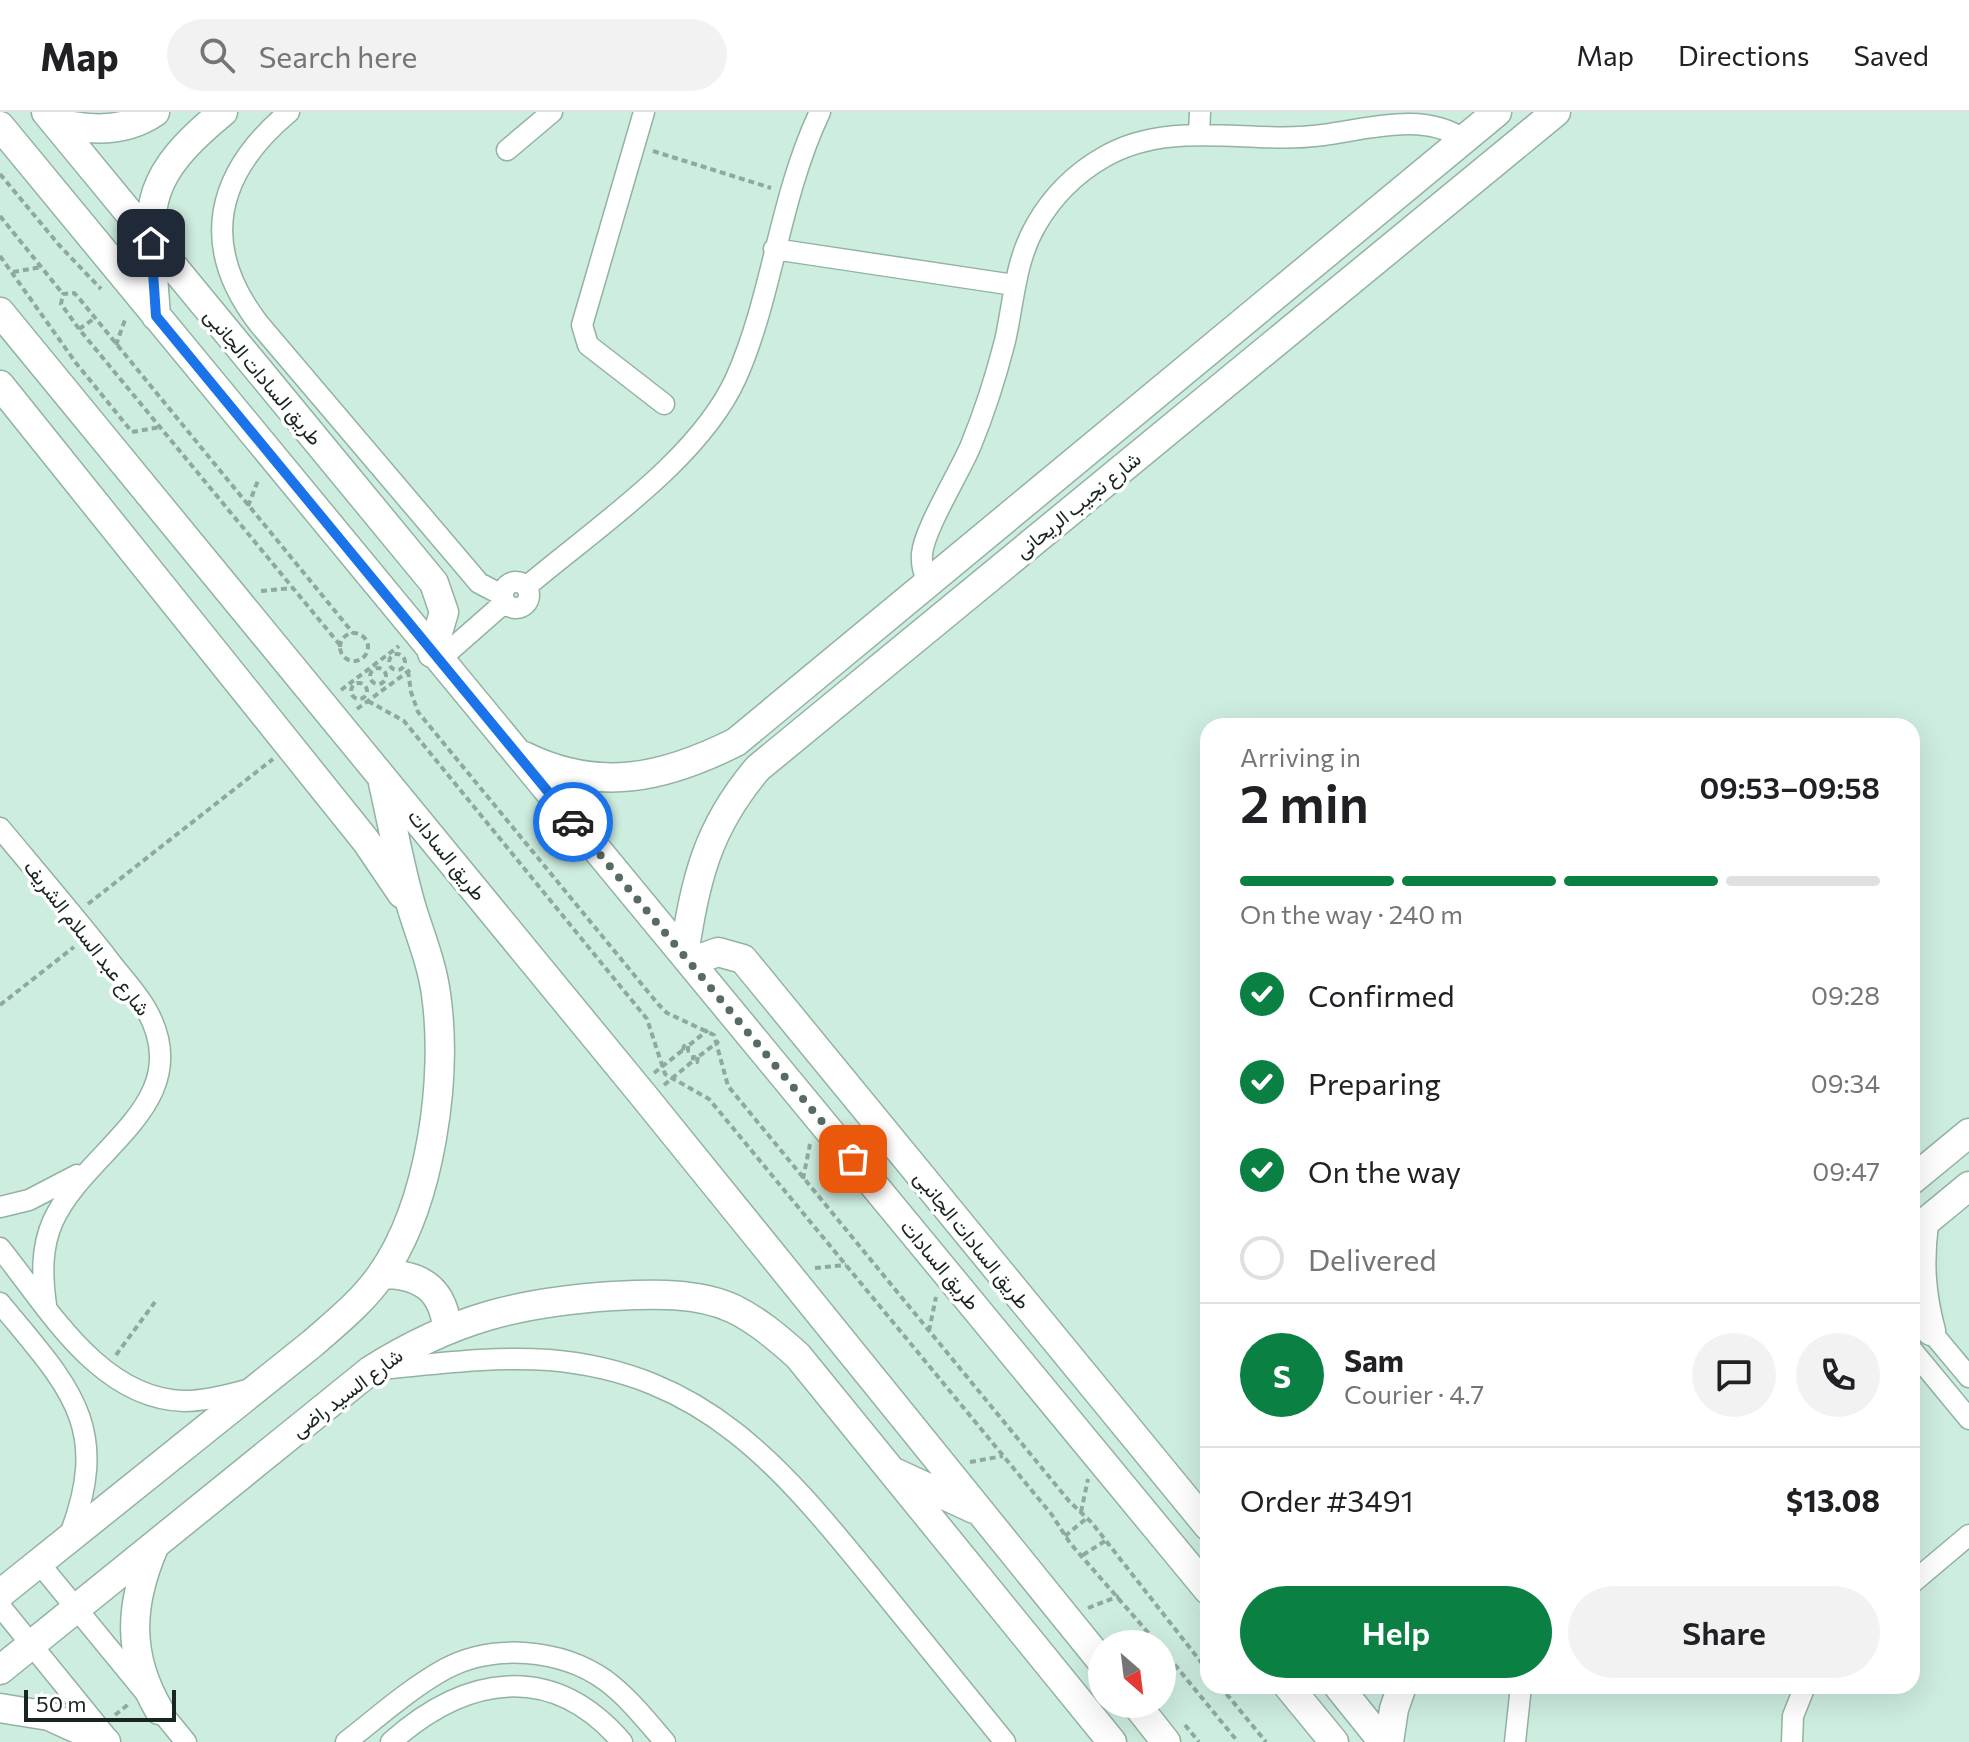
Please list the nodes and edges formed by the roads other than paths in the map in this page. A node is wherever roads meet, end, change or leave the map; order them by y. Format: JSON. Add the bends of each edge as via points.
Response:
{"nodes":[{"id":1,"x":155,"y":112,"type":"edge"},
{"id":2,"x":289,"y":112,"type":"edge"},
{"id":3,"x":552,"y":112,"type":"edge"},
{"id":4,"x":644,"y":112,"type":"edge"},
{"id":5,"x":820,"y":112,"type":"edge"},
{"id":6,"x":1200,"y":112,"type":"edge"},
{"id":7,"x":1497,"y":112,"type":"edge"},
{"id":8,"x":1556,"y":112,"type":"edge"},
{"id":9,"x":206,"y":116,"type":"edge"},
{"id":10,"x":50,"y":117,"type":"edge"},
{"id":11,"x":0,"y":126,"type":"edge"},
{"id":12,"x":1199,"y":134,"type":"junction"},
{"id":13,"x":1464,"y":140,"type":"junction"},
{"id":14,"x":507,"y":150,"type":"dead end"},
{"id":15,"x":1394,"y":198,"type":"junction"},
{"id":16,"x":1417,"y":226,"type":"junction"},
{"id":17,"x":151,"y":243,"type":"junction"},
{"id":18,"x":774,"y":249,"type":"junction"},
{"id":19,"x":1014,"y":285,"type":"junction"},
{"id":20,"x":0,"y":312,"type":"edge"},
{"id":21,"x":156,"y":316,"type":"junction"},
{"id":22,"x":4,"y":392,"type":"edge"},
{"id":23,"x":664,"y":404,"type":"dead end"},
{"id":24,"x":928,"y":583,"type":"junction"},
{"id":25,"x":503,"y":599,"type":"junction"},
{"id":26,"x":429,"y":659,"type":"junction"},
{"id":27,"x":736,"y":742,"type":"junction"},
{"id":28,"x":515,"y":752,"type":"junction"},
{"id":29,"x":758,"y":768,"type":"junction"},
{"id":30,"x":381,"y":775,"type":"junction"},
{"id":31,"x":0,"y":828,"type":"edge"},
{"id":32,"x":413,"y":912,"type":"junction"},
{"id":33,"x":687,"y":958,"type":"junction"},
{"id":34,"x":1969,"y":1133,"type":"edge"},
{"id":35,"x":84,"y":1172,"type":"junction"},
{"id":36,"x":1920,"y":1173,"type":"edge"},
{"id":37,"x":1969,"y":1186,"type":"edge"},
{"id":38,"x":0,"y":1207,"type":"edge"},
{"id":39,"x":1920,"y":1226,"type":"edge"},
{"id":40,"x":0,"y":1248,"type":"edge"},
{"id":41,"x":1920,"y":1272,"type":"edge"},
{"id":42,"x":382,"y":1274,"type":"junction"},
{"id":43,"x":0,"y":1303,"type":"edge"},
{"id":44,"x":46,"y":1305,"type":"junction"},
{"id":45,"x":0,"y":1320,"type":"edge"},
{"id":46,"x":61,"y":1322,"type":"junction"},
{"id":47,"x":20,"y":1327,"type":"junction"},
{"id":48,"x":447,"y":1328,"type":"junction"},
{"id":49,"x":1921,"y":1340,"type":"edge"},
{"id":50,"x":34,"y":1344,"type":"junction"},
{"id":51,"x":371,"y":1370,"type":"junction"},
{"id":52,"x":1969,"y":1377,"type":"edge"},
{"id":53,"x":258,"y":1388,"type":"junction"},
{"id":54,"x":1969,"y":1419,"type":"edge"},
{"id":55,"x":888,"y":1469,"type":"junction"},
{"id":56,"x":981,"y":1512,"type":"junction"},
{"id":57,"x":1200,"y":1516,"type":"edge"},
{"id":58,"x":1969,"y":1535,"type":"edge"},
{"id":59,"x":66,"y":1543,"type":"junction"},
{"id":60,"x":155,"y":1545,"type":"junction"},
{"id":61,"x":39,"y":1563,"type":"junction"},
{"id":62,"x":1920,"y":1576,"type":"edge"},
{"id":63,"x":1200,"y":1580,"type":"edge"},
{"id":64,"x":0,"y":1594,"type":"edge"},
{"id":65,"x":0,"y":1606,"type":"edge"},
{"id":66,"x":76,"y":1608,"type":"junction"},
{"id":67,"x":31,"y":1644,"type":"junction"},
{"id":68,"x":1088,"y":1645,"type":"edge"},
{"id":69,"x":0,"y":1670,"type":"edge"},
{"id":70,"x":1295,"y":1694,"type":"edge"},
{"id":71,"x":1344,"y":1694,"type":"edge"},
{"id":72,"x":1399,"y":1694,"type":"edge"},
{"id":73,"x":1520,"y":1694,"type":"edge"},
{"id":74,"x":1802,"y":1694,"type":"edge"},
{"id":75,"x":152,"y":1701,"type":"junction"},
{"id":76,"x":0,"y":1708,"type":"edge"},
{"id":77,"x":1147,"y":1718,"type":"edge"},
{"id":78,"x":105,"y":1737,"type":"edge"},
{"id":79,"x":186,"y":1742,"type":"edge"},
{"id":80,"x":346,"y":1742,"type":"edge"},
{"id":81,"x":391,"y":1742,"type":"edge"},
{"id":82,"x":622,"y":1742,"type":"edge"},
{"id":83,"x":665,"y":1742,"type":"edge"},
{"id":84,"x":1005,"y":1742,"type":"edge"},
{"id":85,"x":1112,"y":1742,"type":"edge"},
{"id":86,"x":1166,"y":1742,"type":"edge"},
{"id":87,"x":1334,"y":1742,"type":"edge"},
{"id":88,"x":1383,"y":1742,"type":"edge"},
{"id":89,"x":1389,"y":1742,"type":"edge"},
{"id":90,"x":1515,"y":1742,"type":"edge"},
{"id":91,"x":1792,"y":1742,"type":"edge"}],
"edges":[{"from":1,"to":10,"type":"street","via":[[102,129]]},
{"from":2,"to":25,"type":"street","via":[[247,152],[232,179],[223,209],[227,271],[259,324],[479,583]]},
{"from":3,"to":14,"type":"street"},
{"from":4,"to":23,"type":"street","via":[[582,325],[588,345]]},
{"from":5,"to":18,"type":"street","via":[[788,193]]},
{"from":6,"to":12,"type":"street"},
{"from":7,"to":13,"type":"street","name":"شارع نجيب الريحانى"},
{"from":8,"to":16,"type":"street","name":"شارع نجيب الريحانى"},
{"from":9,"to":17,"type":"street","via":[[164,171],[155,194]]},
{"from":10,"to":17,"type":"street","name":"طريق السادات الجانبى"},
{"from":11,"to":21,"type":"street","name":"طريق السادات"},
{"from":12,"to":13,"type":"street","via":[[1323,135],[1420,114],[1453,127]]},
{"from":12,"to":19,"type":"street","via":[[1135,143],[1078,174],[1036,225]]},
{"from":13,"to":15,"type":"street","name":"شارع نجيب الريحانى"},
{"from":15,"to":16,"type":"street"},
{"from":15,"to":24,"type":"street","name":"شارع نجيب الريحانى"},
{"from":16,"to":29,"type":"street","name":"شارع نجيب الريحانى"},
{"from":17,"to":21,"type":"street"},
{"from":17,"to":26,"type":"street","name":"طريق السادات الجانبى","via":[[434,583],[444,612]]},
{"from":18,"to":19,"type":"street"},
{"from":18,"to":25,"type":"street","via":[[747,350],[702,433],[526,587],[511,583]]},
{"from":19,"to":24,"type":"street","via":[[1005,340],[981,418],[924,542],[922,563]]},
{"from":20,"to":30,"type":"street","name":"طريق السادات"},
{"from":21,"to":26,"type":"street","name":"طريق السادات"},
{"from":22,"to":32,"type":"street","via":[[366,841]]},
{"from":24,"to":27,"type":"street","name":"شارع نجيب الريحانى"},
{"from":25,"to":26,"type":"street"},
{"from":26,"to":28,"type":"street","name":"طريق السادات"},
{"from":27,"to":28,"type":"street","name":"شارع نجيب الريحانى","via":[[692,764],[647,776],[600,778],[555,771]]},
{"from":27,"to":29,"type":"street"},
{"from":28,"to":33,"type":"street","name":"طريق السادات"},
{"from":29,"to":33,"type":"street","name":"شارع نجيب الريحانى","via":[[734,797],[710,841],[692,901]]},
{"from":30,"to":32,"type":"street"},
{"from":30,"to":56,"type":"street","name":"طريق السادات"},
{"from":31,"to":35,"type":"street","name":"شارع عبد السلام الشريف","via":[[146,1009],[154,1029],[159,1071],[144,1112]]},
{"from":32,"to":42,"type":"street","via":[[436,995],[436,1103],[409,1220]]},
{"from":33,"to":57,"type":"street","name":"طريق السادات الجانبى","via":[[718,952],[743,959]]},
{"from":33,"to":63,"type":"street","name":"طريق السادات"},
{"from":34,"to":36,"type":"street"},
{"from":35,"to":38,"type":"street","name":"شارع عبد السلام الشريف","via":[[29,1200]]},
{"from":35,"to":44,"type":"street","name":"شارع عبد السلام الشريف","via":[[52,1223],[44,1250]]},
{"from":37,"to":39,"type":"street"},
{"from":40,"to":44,"type":"street"},
{"from":41,"to":49,"type":"street"},
{"from":42,"to":48,"type":"street","via":[[416,1277],[429,1286],[446,1312]]},
{"from":42,"to":53,"type":"street","via":[[338,1321]]},
{"from":43,"to":47,"type":"street"},
{"from":44,"to":46,"type":"street"},
{"from":45,"to":47,"type":"street"},
{"from":46,"to":50,"type":"street"},
{"from":46,"to":53,"type":"street","via":[[105,1370],[155,1397],[183,1401]]},
{"from":47,"to":50,"type":"street"},
{"from":48,"to":51,"type":"street","name":"شارع السيد راضى"},
{"from":48,"to":55,"type":"street","name":"شارع السيد راضى","via":[[485,1314],[563,1299],[650,1294],[731,1308],[765,1327],[798,1356]]},
{"from":49,"to":52,"type":"street"},
{"from":49,"to":54,"type":"street"},
{"from":50,"to":59,"type":"street","via":[[77,1409],[86,1438],[84,1499]]},
{"from":51,"to":60,"type":"street","name":"شارع السيد راضى"},
{"from":51,"to":84,"type":"street","via":[[463,1361],[551,1361],[636,1379],[714,1416],[781,1470]]},
{"from":53,"to":59,"type":"street"},
{"from":55,"to":56,"type":"street"},
{"from":55,"to":85,"type":"street"},
{"from":56,"to":68,"type":"street","name":"طريق السادات"},
{"from":58,"to":62,"type":"street"},
{"from":59,"to":61,"type":"street"},
{"from":60,"to":66,"type":"street","name":"شارع السيد راضى"},
{"from":60,"to":75,"type":"street","via":[[141,1577],[135,1612],[136,1648]]},
{"from":61,"to":64,"type":"street"},
{"from":61,"to":66,"type":"street"},
{"from":65,"to":67,"type":"street"},
{"from":66,"to":67,"type":"street","name":"شارع السيد راضى"},
{"from":66,"to":75,"type":"street"},
{"from":67,"to":69,"type":"street","name":"شارع السيد راضى"},
{"from":67,"to":78,"type":"street"},
{"from":70,"to":87,"type":"street"},
{"from":71,"to":88,"type":"street"},
{"from":72,"to":89,"type":"street"},
{"from":73,"to":90,"type":"street"},
{"from":74,"to":91,"type":"street","via":[[1793,1716]]},
{"from":75,"to":79,"type":"street"},
{"from":76,"to":78,"type":"street","via":[[49,1716]]},
{"from":77,"to":86,"type":"street"},
{"from":80,"to":83,"type":"street","via":[[448,1667],[510,1653],[543,1655],[602,1679],[627,1698]]},
{"from":81,"to":82,"type":"street","via":[[454,1700],[513,1684],[567,1697],[591,1711]]}]}
